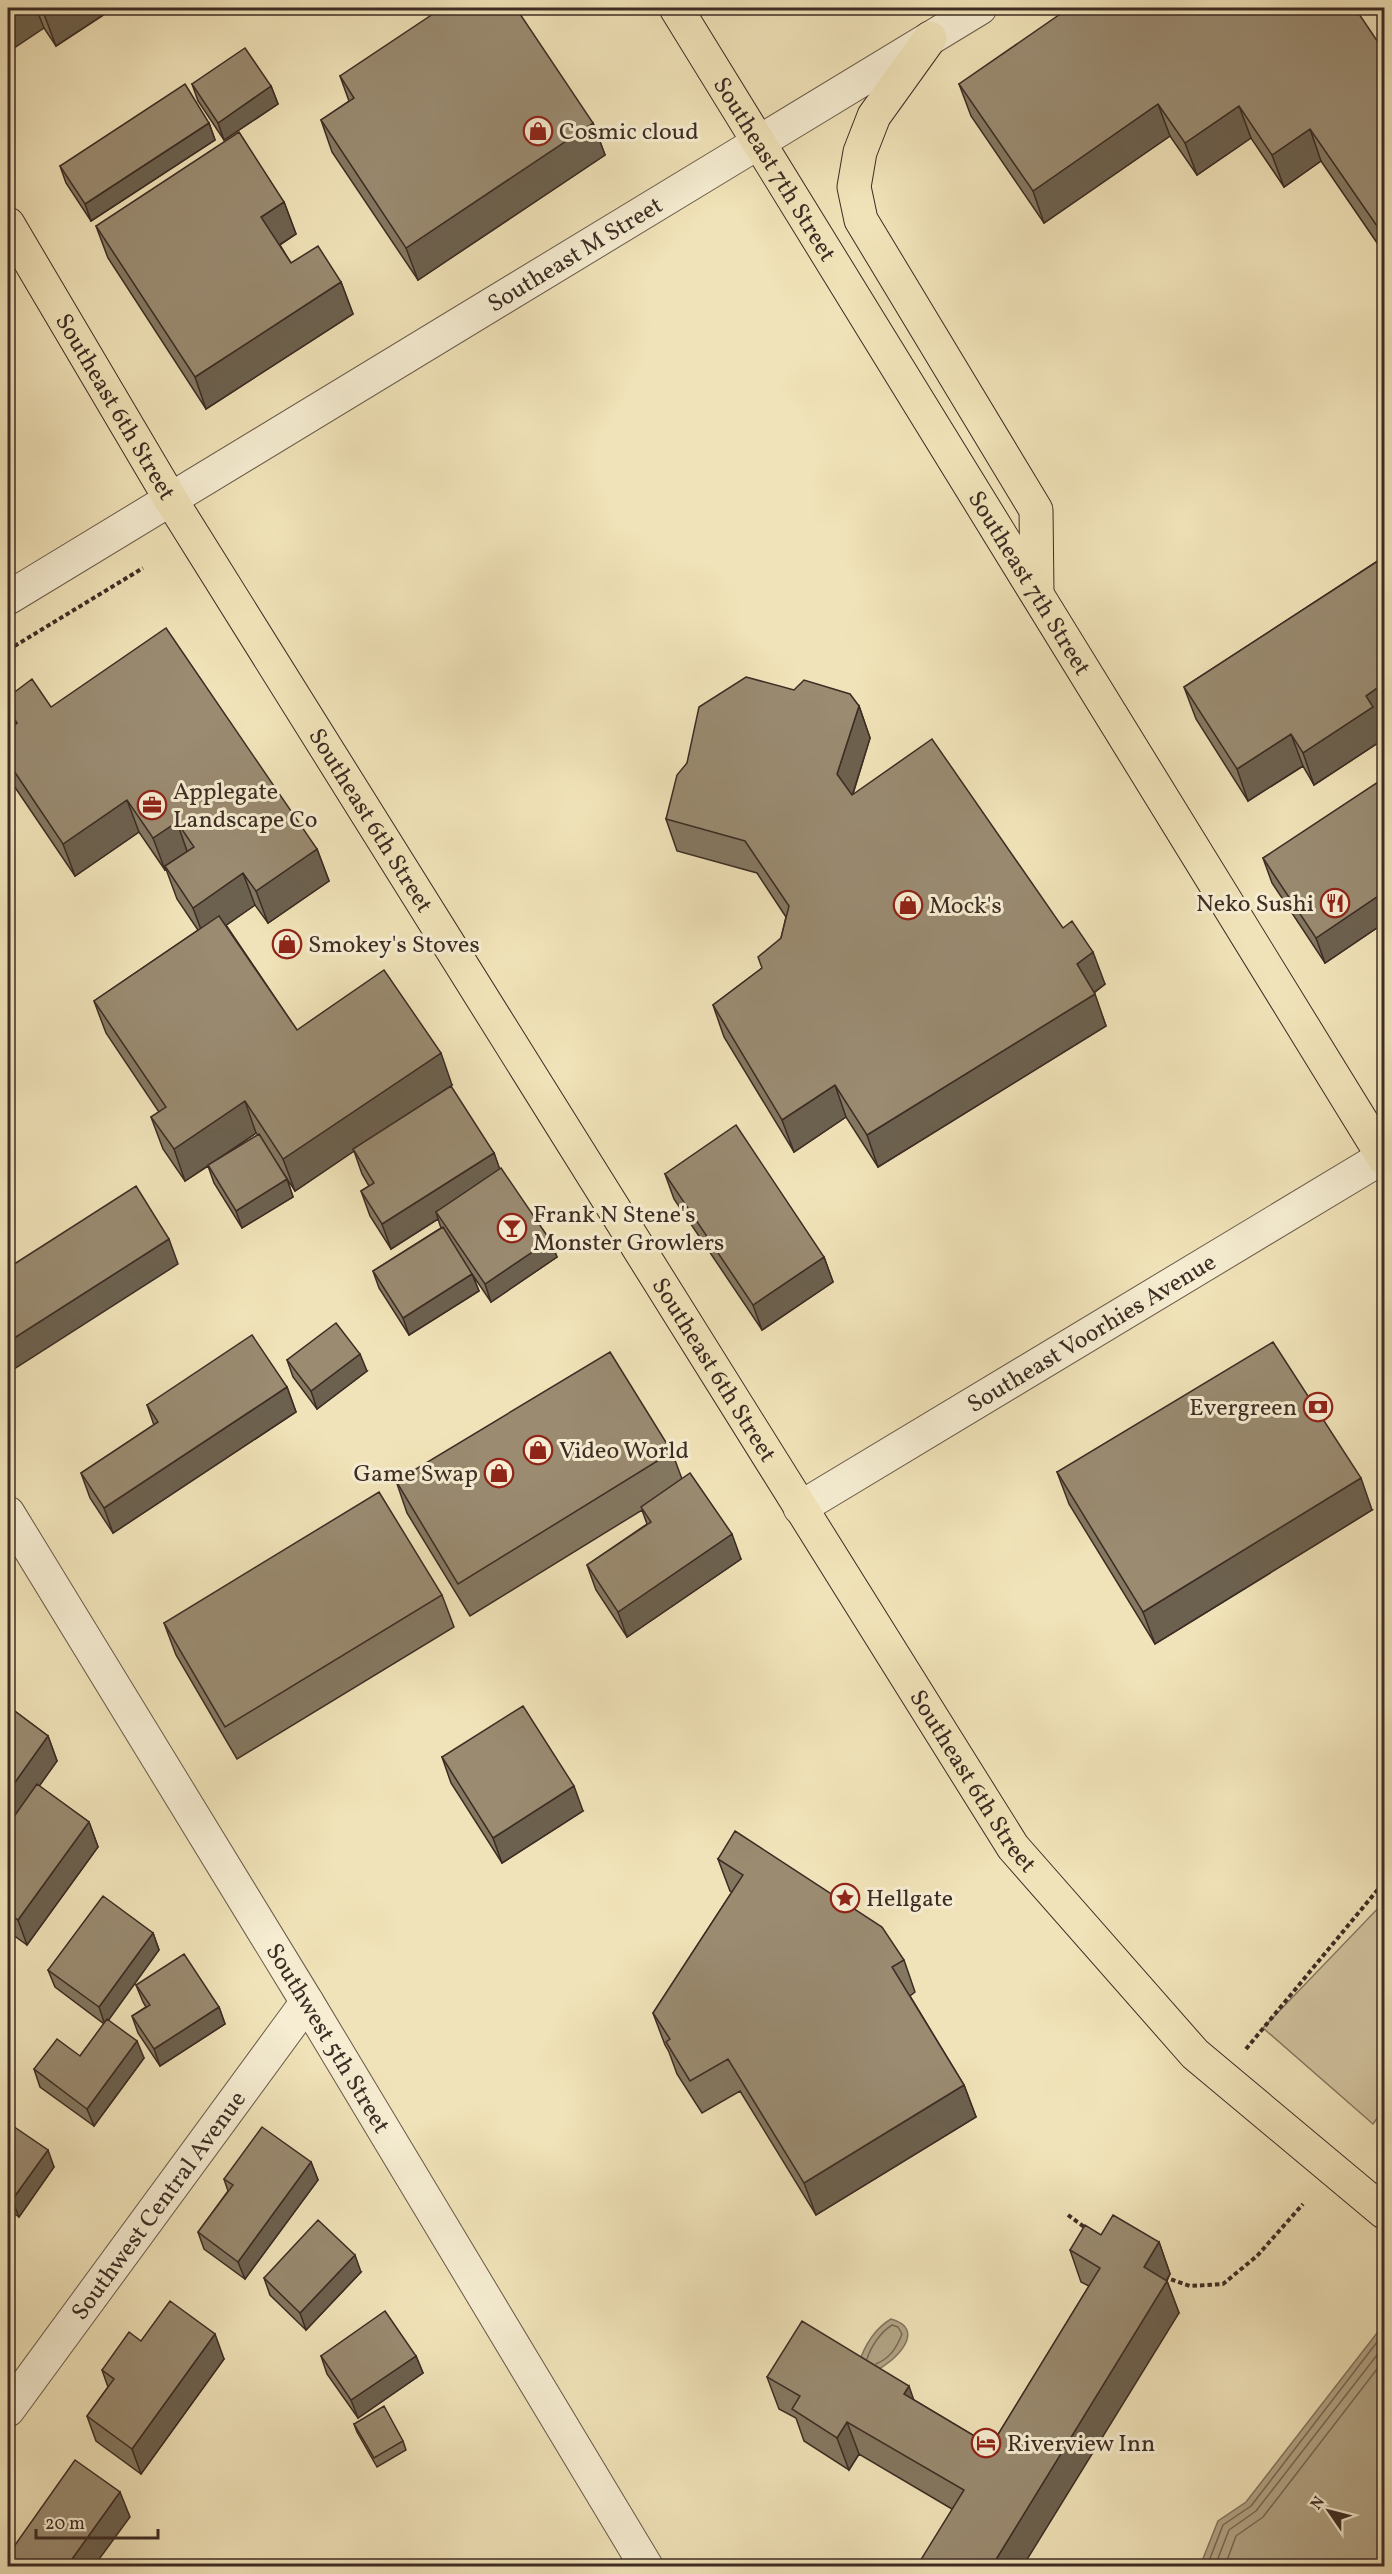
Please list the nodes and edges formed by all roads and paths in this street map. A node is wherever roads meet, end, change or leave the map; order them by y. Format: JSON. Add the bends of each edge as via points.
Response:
{"nodes":[{"id":1,"x":676,"y":8,"type":"edge"},
{"id":2,"x":980,"y":8,"type":"edge"},
{"id":3,"x":930,"y":38,"type":"junction"},
{"id":4,"x":759,"y":143,"type":"junction"},
{"id":5,"x":8,"y":224,"type":"edge"},
{"id":6,"x":171,"y":500,"type":"junction"},
{"id":7,"x":143,"y":567,"type":"dead end"},
{"id":8,"x":1037,"y":595,"type":"junction"},
{"id":9,"x":8,"y":598,"type":"edge"},
{"id":10,"x":8,"y":650,"type":"edge"},
{"id":11,"x":1384,"y":1157,"type":"edge"},
{"id":12,"x":800,"y":1508,"type":"junction"},
{"id":13,"x":8,"y":1513,"type":"edge"},
{"id":14,"x":1384,"y":1882,"type":"edge"},
{"id":15,"x":307,"y":2002,"type":"junction"},
{"id":16,"x":1223,"y":2078,"type":"junction"},
{"id":17,"x":1373,"y":2203,"type":"edge"},
{"id":18,"x":1303,"y":2204,"type":"dead end"},
{"id":19,"x":1068,"y":2215,"type":"dead end"},
{"id":20,"x":1095,"y":2234,"type":"edge"},
{"id":21,"x":1158,"y":2275,"type":"edge"},
{"id":22,"x":8,"y":2410,"type":"edge"},
{"id":23,"x":646,"y":2566,"type":"edge"}],
"edges":[{"from":1,"to":4,"type":"highway","name":"Southeast 7th Street"},
{"from":2,"to":3,"type":"street","name":"Southeast M Street"},
{"from":3,"to":4,"type":"street","name":"Southeast M Street"},
{"from":3,"to":8,"type":"highway","via":[[874,116],[860,152],[854,187],[861,220],[1035,510]]},
{"from":4,"to":6,"type":"street","name":"Southeast M Street"},
{"from":4,"to":8,"type":"highway","name":"Southeast 7th Street"},
{"from":5,"to":6,"type":"highway","name":"Southeast 6th Street"},
{"from":6,"to":9,"type":"street","name":"Southeast M Street"},
{"from":6,"to":12,"type":"highway","name":"Southeast 6th Street"},
{"from":7,"to":10,"type":"path"},
{"from":8,"to":11,"type":"highway","name":"Southeast 7th Street"},
{"from":11,"to":12,"type":"street","name":"Southeast Voorhies Avenue"},
{"from":12,"to":16,"type":"highway","name":"Southeast 6th Street","via":[[1013,1847],[1195,2054]]},
{"from":13,"to":15,"type":"street","name":"Southwest 5th Street"},
{"from":14,"to":16,"type":"path"},
{"from":15,"to":22,"type":"street","name":"Southwest Central Avenue"},
{"from":15,"to":23,"type":"street","name":"Southwest 5th Street"},
{"from":16,"to":17,"type":"highway","name":"Southeast 6th Street"},
{"from":18,"to":21,"type":"path","via":[[1257,2256],[1222,2284],[1190,2286]]},
{"from":19,"to":20,"type":"path"}]}
